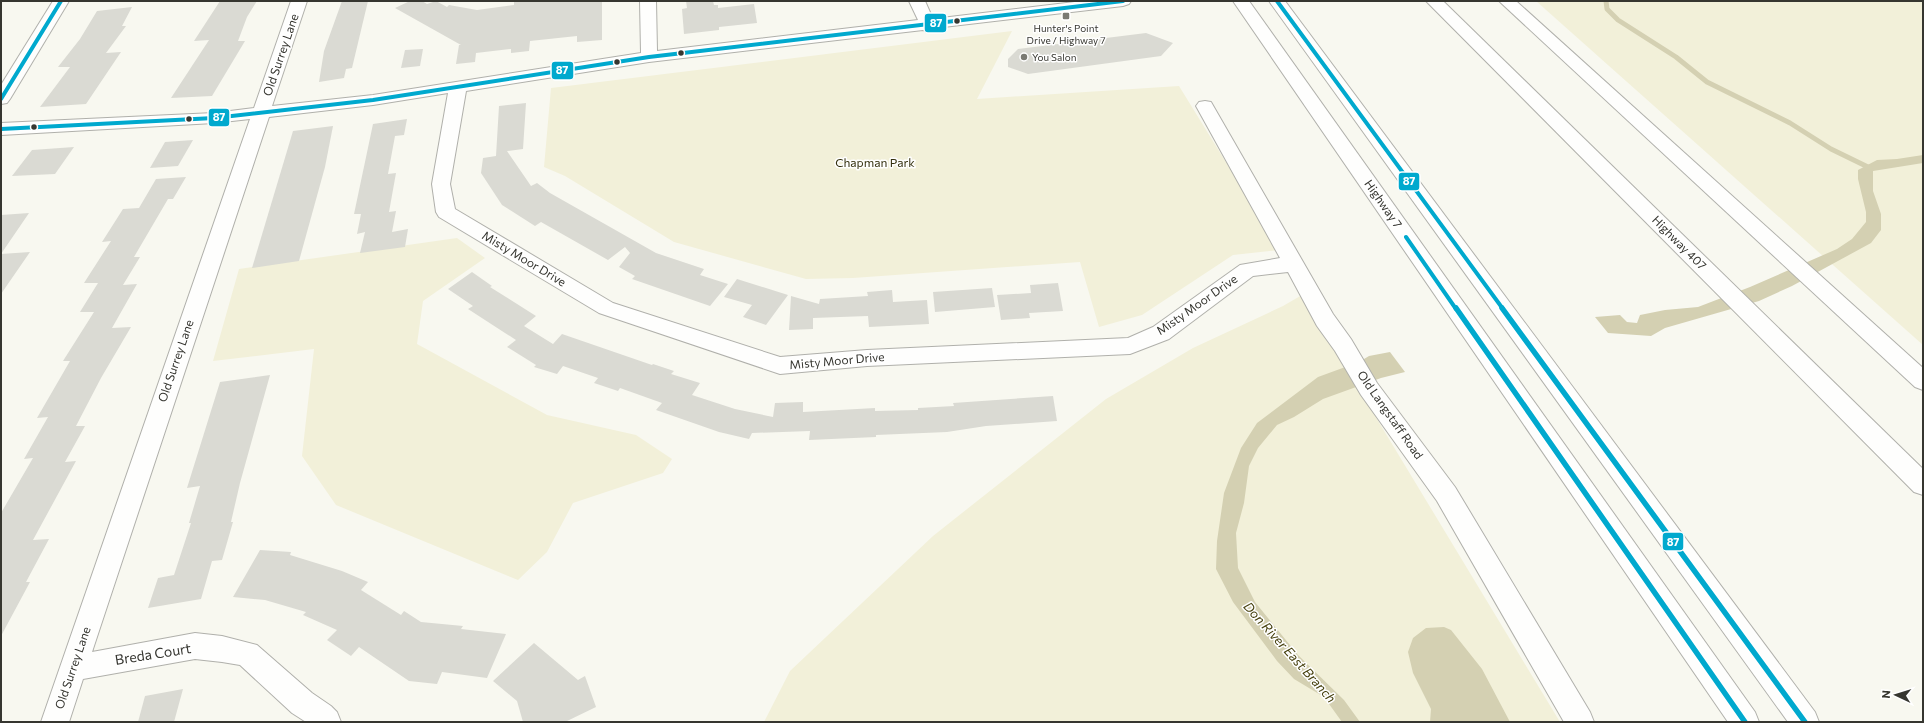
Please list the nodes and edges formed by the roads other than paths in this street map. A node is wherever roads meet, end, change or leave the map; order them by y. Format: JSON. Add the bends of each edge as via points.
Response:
{"nodes":[{"id":1,"x":61,"y":1,"type":"edge"},
{"id":2,"x":299,"y":1,"type":"edge"},
{"id":3,"x":648,"y":1,"type":"edge"},
{"id":4,"x":917,"y":1,"type":"edge"},
{"id":5,"x":1123,"y":1,"type":"edge"},
{"id":6,"x":1241,"y":1,"type":"edge"},
{"id":7,"x":1277,"y":1,"type":"edge"},
{"id":8,"x":1434,"y":1,"type":"edge"},
{"id":9,"x":1506,"y":1,"type":"edge"},
{"id":10,"x":928,"y":26,"type":"junction"},
{"id":11,"x":649,"y":58,"type":"junction"},
{"id":12,"x":458,"y":88,"type":"junction"},
{"id":13,"x":1,"y":99,"type":"edge"},
{"id":14,"x":1204,"y":106,"type":"dead end"},
{"id":15,"x":260,"y":112,"type":"junction"},
{"id":16,"x":1,"y":129,"type":"edge"},
{"id":17,"x":1295,"y":265,"type":"junction"},
{"id":18,"x":1923,"y":381,"type":"edge"},
{"id":19,"x":1923,"y":485,"type":"edge"},
{"id":20,"x":73,"y":668,"type":"junction"},
{"id":21,"x":55,"y":722,"type":"edge"},
{"id":22,"x":327,"y":722,"type":"edge"},
{"id":23,"x":1580,"y":722,"type":"edge"},
{"id":24,"x":1745,"y":722,"type":"edge"},
{"id":25,"x":1805,"y":722,"type":"edge"}],
"edges":[{"from":1,"to":13,"type":"main road"},
{"from":2,"to":15,"type":"main road","name":"Old Surrey Lane"},
{"from":3,"to":11,"type":"main road"},
{"from":4,"to":10,"type":"main road"},
{"from":5,"to":10,"type":"main road"},
{"from":6,"to":24,"type":"main road","name":"Highway 7"},
{"from":7,"to":25,"type":"main road"},
{"from":8,"to":19,"type":"main road","name":"Highway 407"},
{"from":9,"to":18,"type":"main road"},
{"from":10,"to":11,"type":"main road"},
{"from":11,"to":12,"type":"main road"},
{"from":12,"to":15,"type":"main road"},
{"from":12,"to":17,"type":"main road","name":"Misty Moor Drive","via":[[441,184],[446,212],[606,308],[780,366],[867,358],[1130,346],[1160,333],[1247,270]]},
{"from":14,"to":17,"type":"main road","name":"Old Langstaff Road"},
{"from":15,"to":16,"type":"main road","via":[[214,118]]},
{"from":15,"to":20,"type":"main road","name":"Old Surrey Lane"},
{"from":17,"to":23,"type":"main road","name":"Old Langstaff Road","via":[[1325,320],[1369,389],[1446,494]]},
{"from":20,"to":21,"type":"main road","name":"Old Surrey Lane"},
{"from":20,"to":22,"type":"main road","name":"Breda Court","via":[[195,646],[247,654]]}]}
